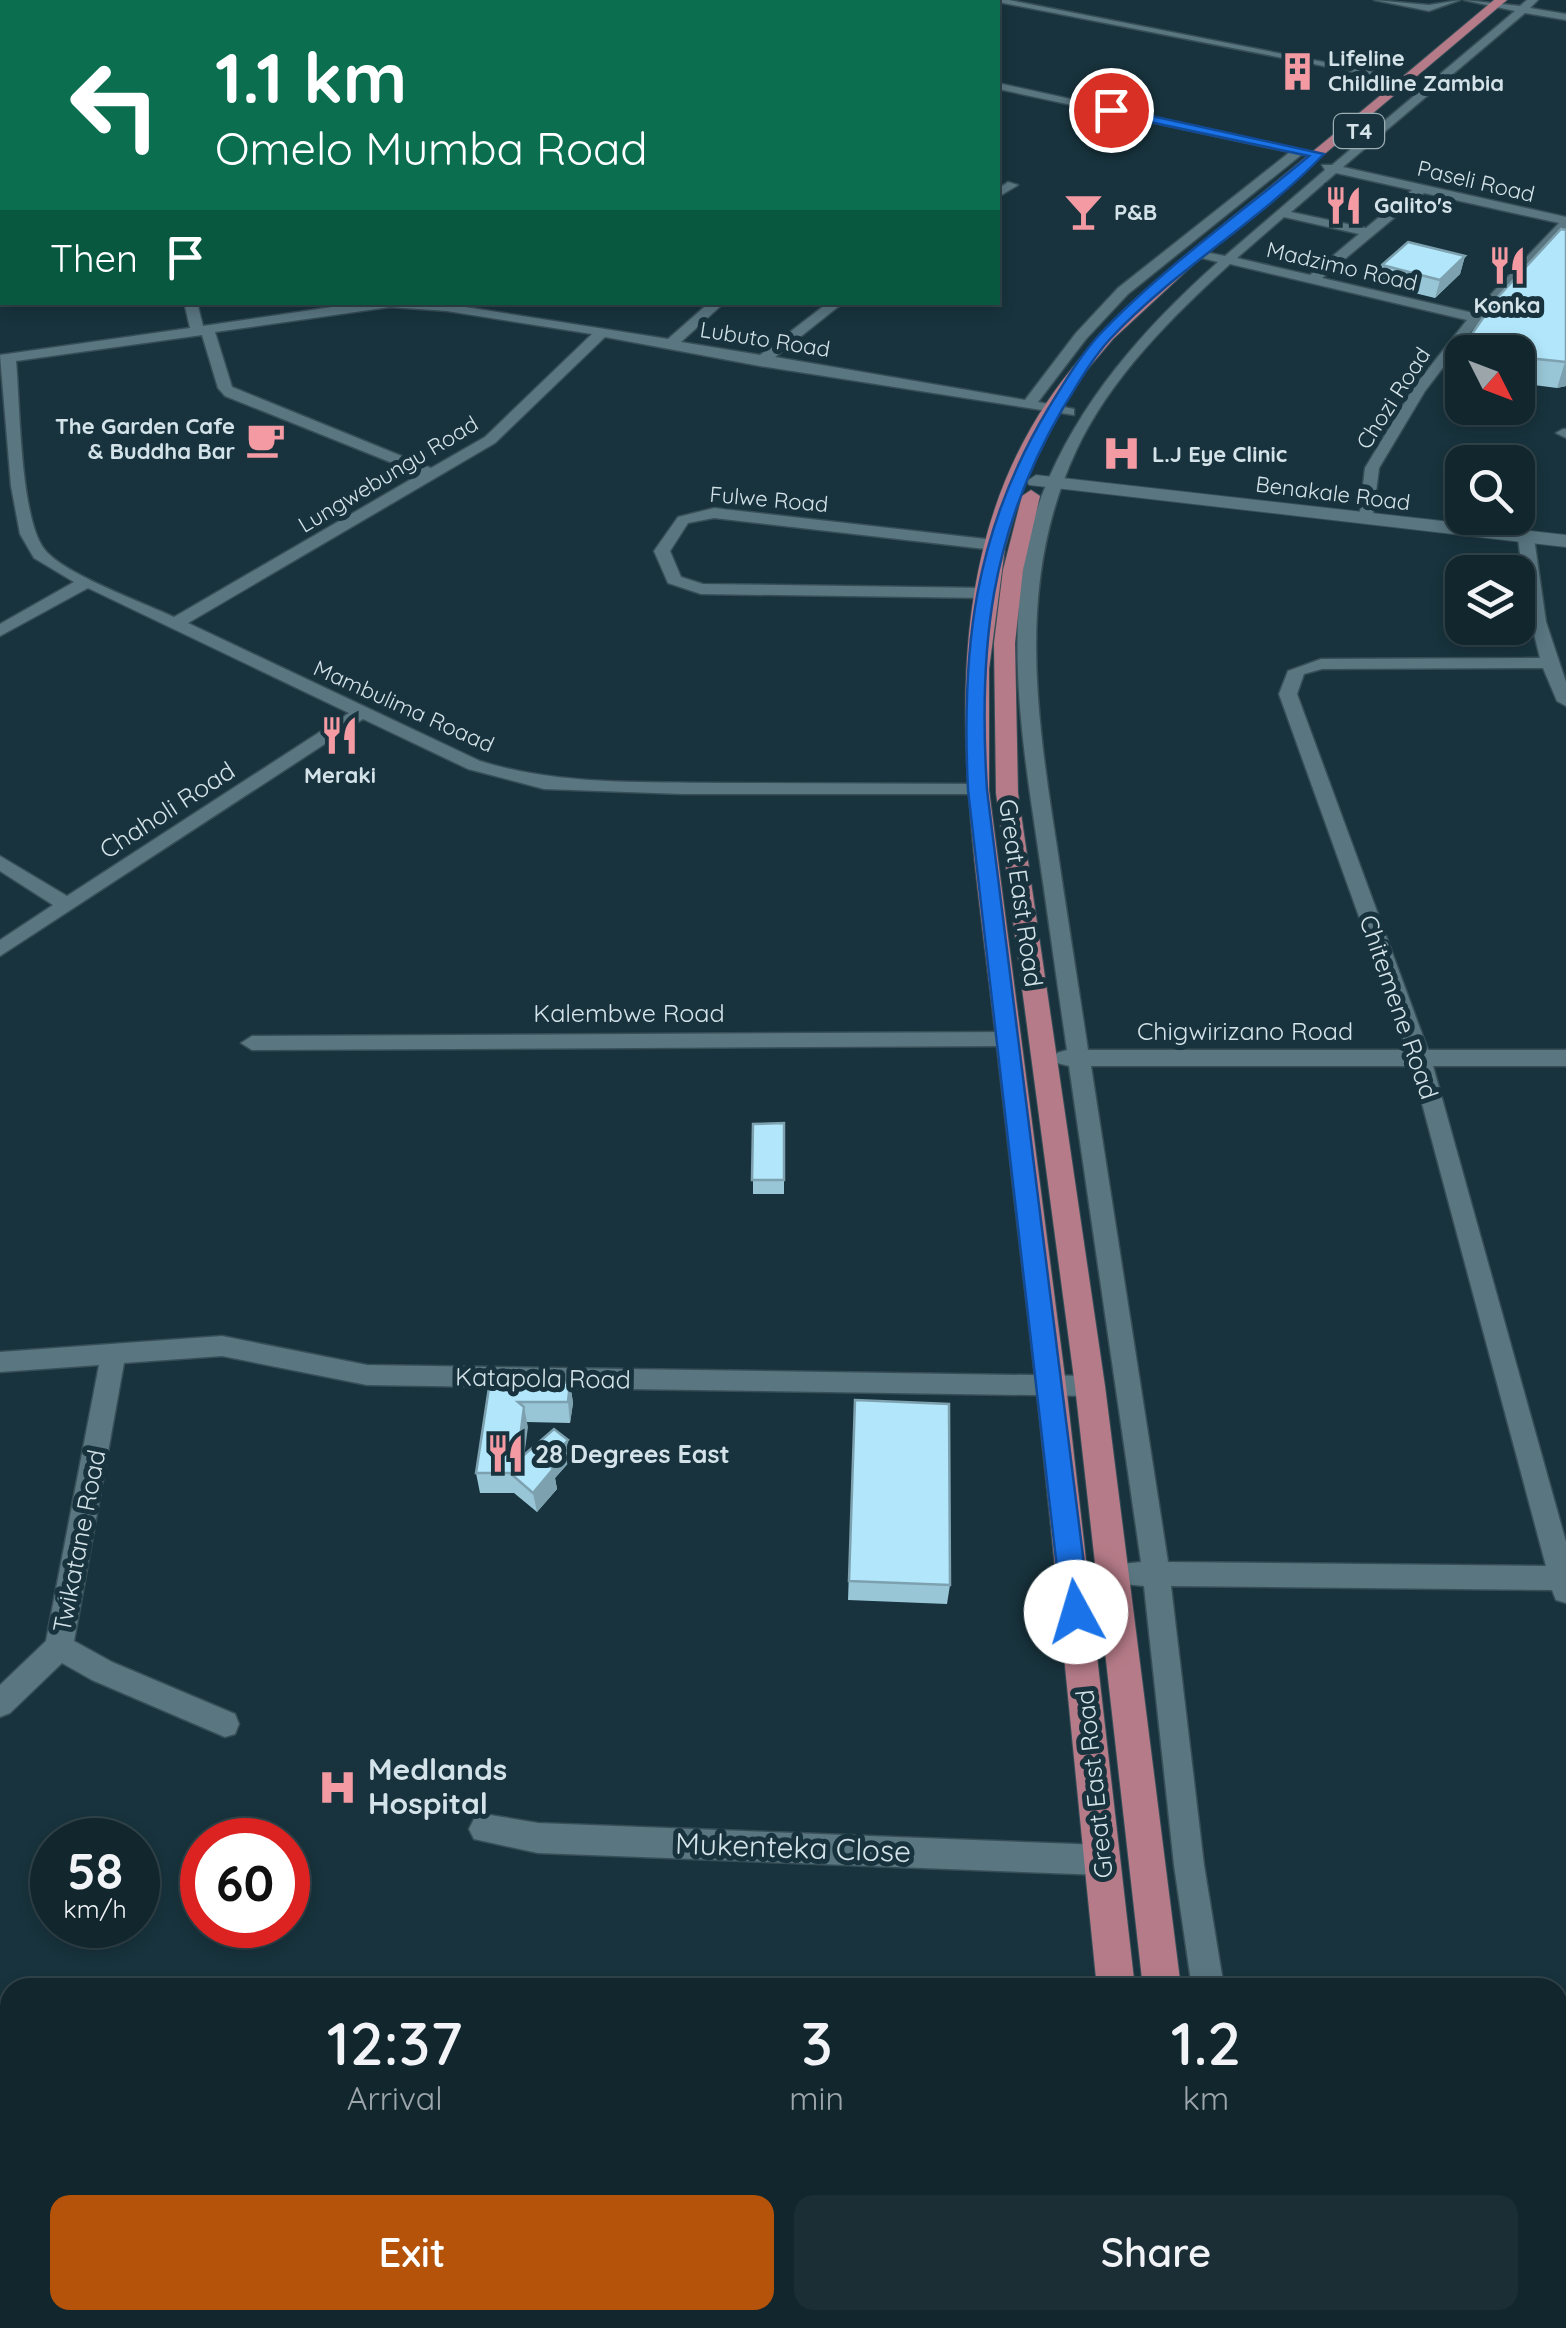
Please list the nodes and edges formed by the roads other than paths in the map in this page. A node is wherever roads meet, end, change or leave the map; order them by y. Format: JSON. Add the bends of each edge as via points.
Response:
{"nodes":[{"id":1,"x":1379,"y":0,"type":"edge"},
{"id":2,"x":1455,"y":0,"type":"edge"},
{"id":3,"x":1469,"y":0,"type":"edge"},
{"id":4,"x":1000,"y":1,"type":"edge"},
{"id":5,"x":1512,"y":3,"type":"edge"},
{"id":6,"x":1566,"y":17,"type":"edge"},
{"id":7,"x":1405,"y":79,"type":"junction"},
{"id":8,"x":1000,"y":86,"type":"edge"},
{"id":9,"x":1299,"y":150,"type":"junction"},
{"id":10,"x":1323,"y":163,"type":"junction"},
{"id":11,"x":1012,"y":184,"type":"dead end"},
{"id":12,"x":1421,"y":189,"type":"junction"},
{"id":13,"x":1000,"y":193,"type":"edge"},
{"id":14,"x":1284,"y":206,"type":"junction"},
{"id":15,"x":1566,"y":222,"type":"edge"},
{"id":16,"x":1366,"y":232,"type":"junction"},
{"id":17,"x":1212,"y":256,"type":"junction"},
{"id":18,"x":1313,"y":280,"type":"junction"},
{"id":19,"x":191,"y":305,"type":"edge"},
{"id":20,"x":389,"y":305,"type":"edge"},
{"id":21,"x":421,"y":305,"type":"edge"},
{"id":22,"x":716,"y":305,"type":"edge"},
{"id":23,"x":834,"y":305,"type":"edge"},
{"id":24,"x":1476,"y":318,"type":"junction"},
{"id":25,"x":203,"y":332,"type":"junction"},
{"id":26,"x":601,"y":333,"type":"junction"},
{"id":27,"x":668,"y":346,"type":"junction"},
{"id":28,"x":4,"y":359,"type":"edge"},
{"id":29,"x":760,"y":362,"type":"junction"},
{"id":30,"x":1050,"y":409,"type":"junction"},
{"id":31,"x":432,"y":474,"type":"junction"},
{"id":32,"x":1046,"y":482,"type":"junction"},
{"id":33,"x":21,"y":491,"type":"junction"},
{"id":34,"x":0,"y":494,"type":"edge"},
{"id":35,"x":1367,"y":520,"type":"junction"},
{"id":36,"x":1526,"y":538,"type":"junction"},
{"id":37,"x":1566,"y":541,"type":"edge"},
{"id":38,"x":994,"y":546,"type":"junction"},
{"id":39,"x":86,"y":582,"type":"junction"},
{"id":40,"x":985,"y":593,"type":"junction"},
{"id":41,"x":176,"y":623,"type":"junction"},
{"id":42,"x":0,"y":631,"type":"edge"},
{"id":43,"x":1547,"y":663,"type":"junction"},
{"id":44,"x":1566,"y":701,"type":"edge"},
{"id":45,"x":361,"y":713,"type":"junction"},
{"id":46,"x":978,"y":790,"type":"junction"},
{"id":47,"x":0,"y":862,"type":"edge"},
{"id":48,"x":67,"y":905,"type":"junction"},
{"id":49,"x":0,"y":949,"type":"edge"},
{"id":50,"x":1007,"y":1039,"type":"junction"},
{"id":51,"x":252,"y":1043,"type":"dead end"},
{"id":52,"x":1043,"y":1058,"type":"junction"},
{"id":53,"x":1076,"y":1058,"type":"junction"},
{"id":54,"x":1566,"y":1058,"type":"edge"},
{"id":55,"x":1421,"y":1060,"type":"junction"},
{"id":56,"x":113,"y":1355,"type":"junction"},
{"id":57,"x":0,"y":1362,"type":"edge"},
{"id":58,"x":1051,"y":1385,"type":"junction"},
{"id":59,"x":1090,"y":1386,"type":"junction"},
{"id":60,"x":1156,"y":1573,"type":"junction"},
{"id":61,"x":1114,"y":1574,"type":"junction"},
{"id":62,"x":1564,"y":1584,"type":"edge"},
{"id":63,"x":59,"y":1647,"type":"junction"},
{"id":64,"x":0,"y":1704,"type":"edge"},
{"id":65,"x":225,"y":1724,"type":"dead end"},
{"id":66,"x":484,"y":1829,"type":"dead end"},
{"id":67,"x":1102,"y":1860,"type":"junction"},
{"id":68,"x":1115,"y":1978,"type":"edge"},
{"id":69,"x":1161,"y":1978,"type":"edge"},
{"id":70,"x":1207,"y":1978,"type":"edge"}],
"edges":[{"from":1,"to":2,"type":"street","via":[[1429,8]]},
{"from":3,"to":5,"type":"street"},
{"from":4,"to":7,"type":"street"},
{"from":5,"to":6,"type":"street"},
{"from":5,"to":7,"type":"main road","name":"Great East Road","number":"T4"},
{"from":5,"to":10,"type":"street"},
{"from":7,"to":10,"type":"main road","name":"Great East Road","number":"T4"},
{"from":8,"to":9,"type":"street","name":"Paseli Road"},
{"from":9,"to":10,"type":"street","name":"Paseli Road"},
{"from":9,"to":30,"type":"street","via":[[1124,292],[1081,336]]},
{"from":10,"to":12,"type":"street","name":"Paseli Road"},
{"from":10,"to":14,"type":"street"},
{"from":10,"to":17,"type":"main road","name":"Great East Road","number":"T4"},
{"from":11,"to":13,"type":"street"},
{"from":12,"to":15,"type":"street","name":"Paseli Road"},
{"from":12,"to":16,"type":"street"},
{"from":14,"to":16,"type":"street"},
{"from":14,"to":17,"type":"street"},
{"from":15,"to":24,"type":"street","name":"Chozi Road"},
{"from":16,"to":18,"type":"street"},
{"from":17,"to":18,"type":"street","name":"Madzimo Road"},
{"from":17,"to":30,"type":"main road","name":"Great East Road","number":"T4"},
{"from":17,"to":32,"type":"street","via":[[1111,381]]},
{"from":18,"to":24,"type":"street","name":"Madzimo Road"},
{"from":19,"to":25,"type":"street"},
{"from":20,"to":25,"type":"street","name":"Lubuto Road"},
{"from":21,"to":26,"type":"street","name":"Lubuto Road"},
{"from":22,"to":27,"type":"street"},
{"from":23,"to":29,"type":"street"},
{"from":24,"to":35,"type":"street","name":"Chozi Road","via":[[1419,390],[1375,461]]},
{"from":25,"to":28,"type":"street","name":"Lubuto Road"},
{"from":25,"to":31,"type":"street","via":[[230,393]]},
{"from":26,"to":27,"type":"street","name":"Lubuto Road"},
{"from":26,"to":31,"type":"street","name":"Lungwebungu Road","via":[[499,432]]},
{"from":27,"to":29,"type":"street","name":"Lubuto Road"},
{"from":28,"to":33,"type":"street","name":"Mambulima Roaad"},
{"from":29,"to":30,"type":"street","name":"Lubuto Road"},
{"from":30,"to":32,"type":"main road","name":"Great East Road","number":"T4"},
{"from":30,"to":38,"type":"main road","name":"Great East Road","number":"T4"},
{"from":31,"to":41,"type":"street","name":"Lungwebungu Road"},
{"from":32,"to":35,"type":"street","name":"Benakale Road"},
{"from":32,"to":52,"type":"main road","name":"Great East Road","number":"T4","via":[[1014,551],[1002,716]]},
{"from":32,"to":53,"type":"street","via":[[1028,639],[1028,720]]},
{"from":33,"to":34,"type":"street"},
{"from":33,"to":39,"type":"street","name":"Mambulima Roaad","via":[[32,544]]},
{"from":35,"to":36,"type":"street","name":"Benakale Road"},
{"from":36,"to":37,"type":"street","name":"Benakale Road"},
{"from":36,"to":43,"type":"street"},
{"from":38,"to":40,"type":"main road","name":"Great East Road","number":"T4"},
{"from":38,"to":40,"type":"street","name":"Fulwe Road","via":[[714,513],[683,520],[662,551],[674,580],[701,589]]},
{"from":39,"to":41,"type":"street","name":"Mambulima Roaad"},
{"from":39,"to":42,"type":"street"},
{"from":40,"to":46,"type":"main road","name":"Great East Road","number":"T4","via":[[974,723]]},
{"from":41,"to":45,"type":"street","name":"Mambulima Roaad"},
{"from":43,"to":44,"type":"street"},
{"from":43,"to":55,"type":"street","name":"Chitemene Road","via":[[1321,664],[1297,671],[1288,694]]},
{"from":45,"to":46,"type":"street","name":"Mambulima Roaad","via":[[474,765],[544,784]]},
{"from":45,"to":48,"type":"street","name":"Chaholi Road"},
{"from":46,"to":50,"type":"main road","name":"Great East Road","number":"T4"},
{"from":47,"to":48,"type":"street"},
{"from":48,"to":49,"type":"street","name":"Chaholi Road"},
{"from":50,"to":51,"type":"street","name":"Kalembwe Road"},
{"from":50,"to":58,"type":"main road","name":"Great East Road","number":"T4"},
{"from":52,"to":53,"type":"street","name":"Chigwirizano Road"},
{"from":52,"to":59,"type":"main road","name":"Great East Road","number":"T4"},
{"from":53,"to":55,"type":"street","name":"Chigwirizano Road"},
{"from":53,"to":60,"type":"street"},
{"from":54,"to":55,"type":"street","name":"Chigwirizano Road"},
{"from":55,"to":62,"type":"street","name":"Chitemene Road"},
{"from":56,"to":57,"type":"street","name":"Katapola Road"},
{"from":56,"to":58,"type":"street","name":"Katapola Road","via":[[222,1346],[367,1376]]},
{"from":56,"to":63,"type":"street","name":"Twikatane Road"},
{"from":58,"to":59,"type":"street","name":"Katapola Road"},
{"from":58,"to":67,"type":"main road","name":"Great East Road","number":"T4"},
{"from":59,"to":61,"type":"main road","name":"Great East Road","number":"T4"},
{"from":60,"to":61,"type":"street"},
{"from":60,"to":62,"type":"street"},
{"from":60,"to":70,"type":"street"},
{"from":61,"to":69,"type":"main road","name":"Great East Road","number":"T4"},
{"from":63,"to":64,"type":"street","name":"Twikatane Road"},
{"from":63,"to":65,"type":"street"},
{"from":66,"to":67,"type":"street","name":"Mukenteka Close","via":[[538,1838]]},
{"from":67,"to":68,"type":"main road","name":"Great East Road","number":"T4"}]}
